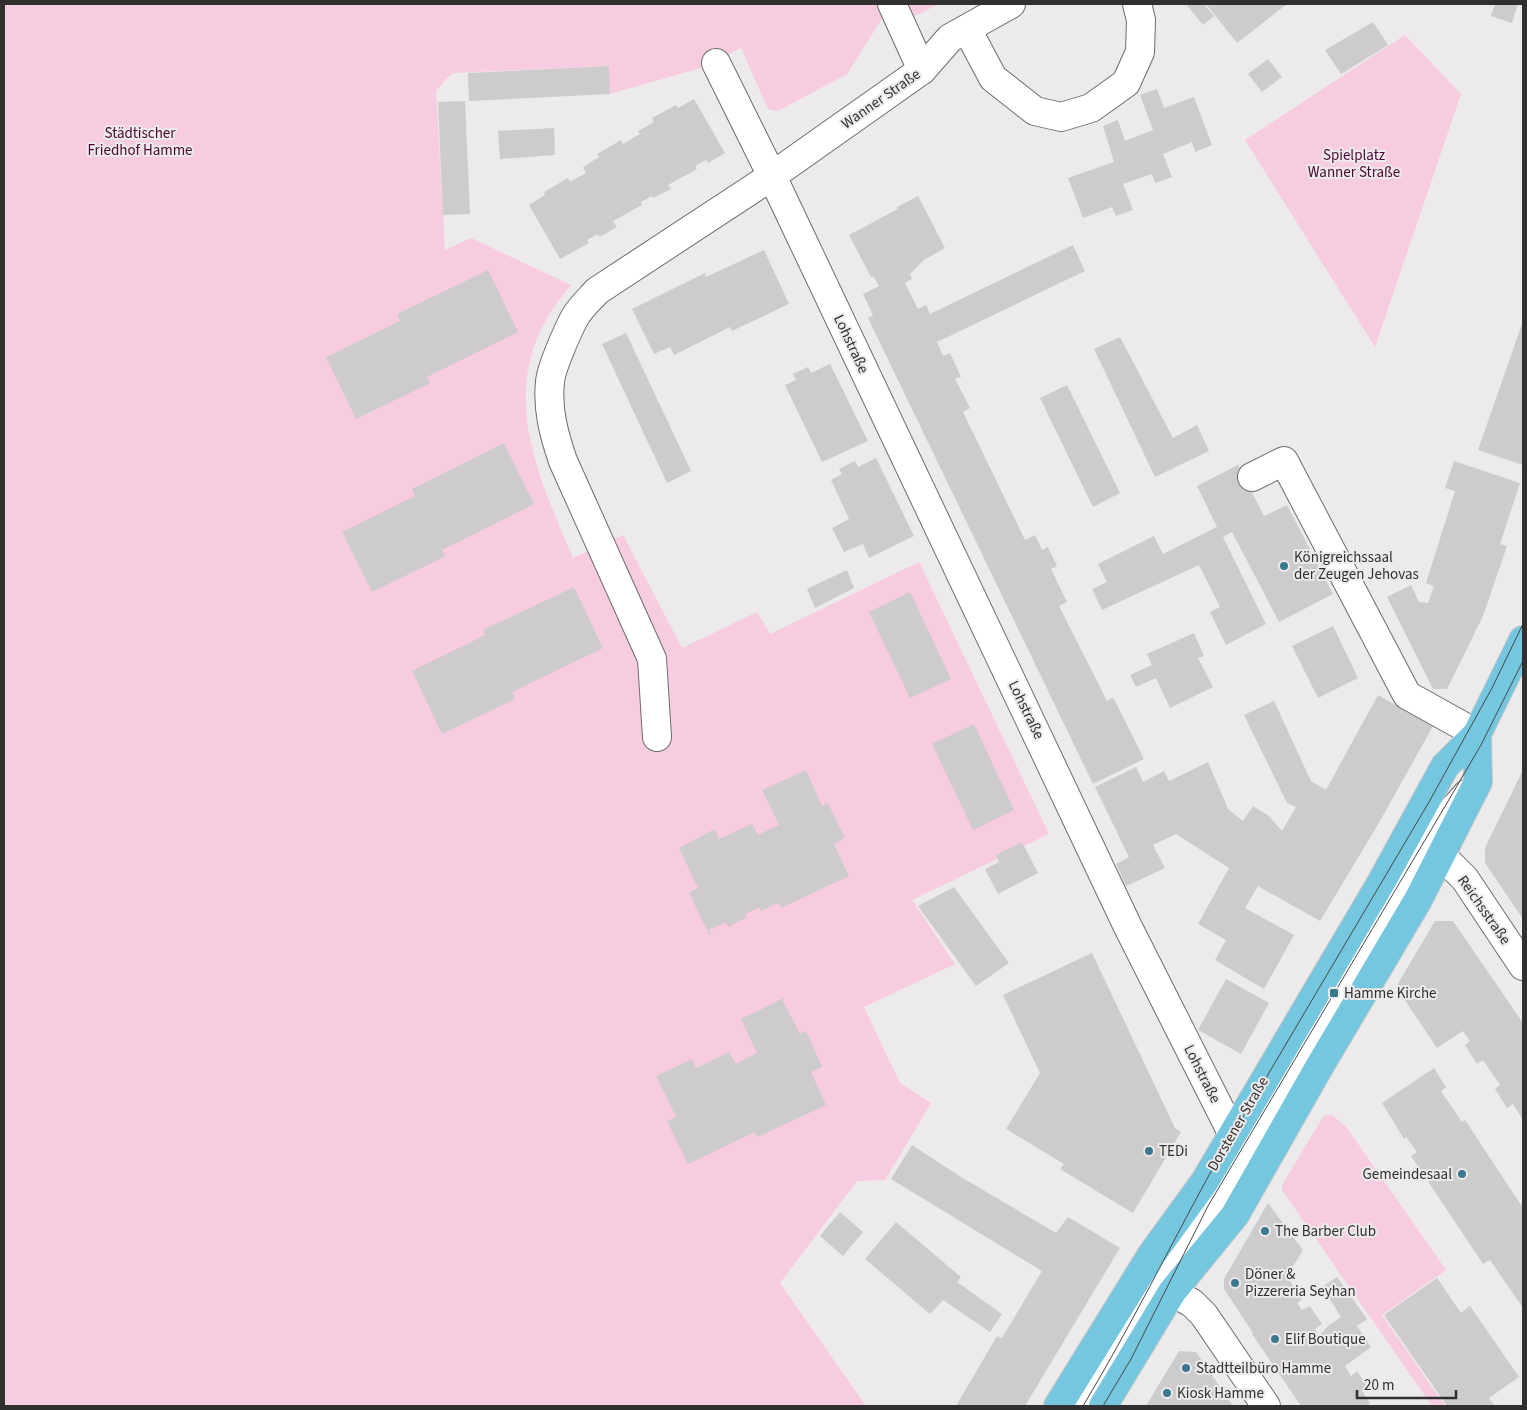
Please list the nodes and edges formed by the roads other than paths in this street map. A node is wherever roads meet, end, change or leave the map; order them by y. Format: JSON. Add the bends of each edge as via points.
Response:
{"nodes":[{"id":1,"x":892,"y":4,"type":"edge"},
{"id":2,"x":1012,"y":4,"type":"edge"},
{"id":3,"x":1137,"y":4,"type":"edge"},
{"id":4,"x":967,"y":30,"type":"junction"},
{"id":5,"x":716,"y":63,"type":"dead end"},
{"id":6,"x":922,"y":70,"type":"junction"},
{"id":7,"x":772,"y":176,"type":"junction"},
{"id":8,"x":1252,"y":477,"type":"dead end"},
{"id":9,"x":1523,"y":640,"type":"edge"},
{"id":10,"x":1477,"y":734,"type":"junction"},
{"id":11,"x":657,"y":737,"type":"dead end"},
{"id":12,"x":1424,"y":845,"type":"junction"},
{"id":13,"x":1523,"y":966,"type":"edge"},
{"id":14,"x":1232,"y":1133,"type":"junction"},
{"id":15,"x":1148,"y":1294,"type":"junction"},
{"id":16,"x":1058,"y":1406,"type":"edge"},
{"id":17,"x":1083,"y":1406,"type":"edge"},
{"id":18,"x":1103,"y":1406,"type":"edge"},
{"id":19,"x":1266,"y":1406,"type":"edge"}],
"edges":[{"from":1,"to":6,"type":"street"},
{"from":2,"to":4,"type":"street","name":"Wanner Straße"},
{"from":3,"to":4,"type":"street","via":[[1141,20],[1140,52],[1126,83],[1091,108],[1061,116],[1035,111],[993,78]]},
{"from":4,"to":6,"type":"street","name":"Wanner Straße","via":[[950,38]]},
{"from":5,"to":7,"type":"street","name":"Lohstraße"},
{"from":6,"to":7,"type":"street","name":"Wanner Straße"},
{"from":7,"to":11,"type":"street","via":[[597,291],[575,316],[550,380],[554,435],[563,461],[652,659]]},
{"from":7,"to":14,"type":"street","name":"Lohstraße","via":[[1121,912]]},
{"from":8,"to":10,"type":"street","via":[[1284,461],[1407,695]]},
{"from":9,"to":10,"type":"main road","name":"Dorstener Straße"},
{"from":10,"to":12,"type":"main road","name":"Dorstener Straße","via":[[1444,766]]},
{"from":10,"to":12,"type":"main road","name":"Dorstener Straße","via":[[1478,782]]},
{"from":12,"to":13,"type":"street","name":"Reichsstraße","via":[[1465,879]]},
{"from":12,"to":14,"type":"main road","name":"Dorstener Straße"},
{"from":12,"to":15,"type":"main road","name":"Dorstener Straße","via":[[1418,900],[1235,1215]]},
{"from":14,"to":15,"type":"main road","name":"Dorstener Straße","via":[[1204,1182],[1152,1254]]},
{"from":15,"to":16,"type":"main road","name":"Dorstener Straße"},
{"from":15,"to":17,"type":"street"},
{"from":15,"to":18,"type":"main road","name":"Dorstener Straße"},
{"from":15,"to":19,"type":"street","via":[[1192,1303],[1204,1315]]}]}
